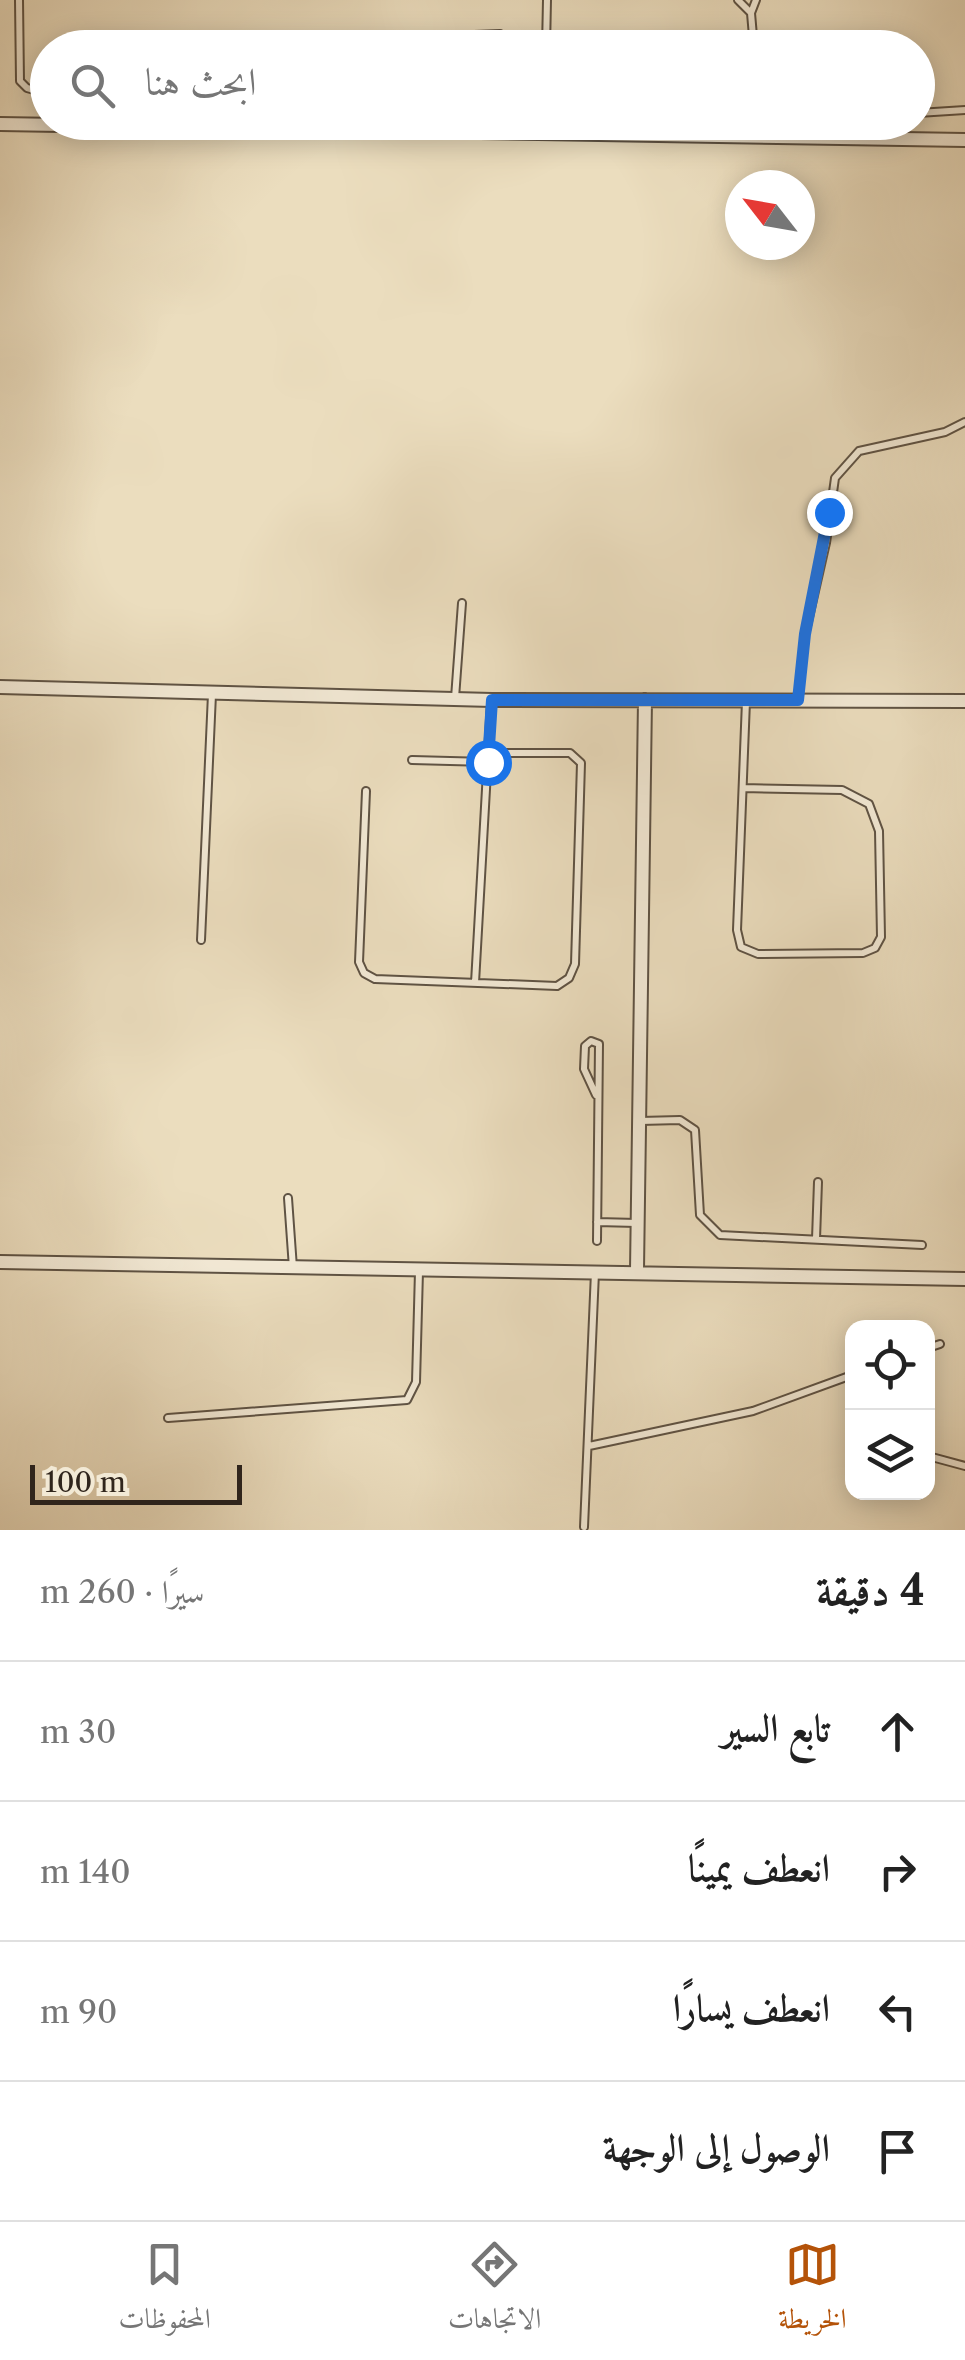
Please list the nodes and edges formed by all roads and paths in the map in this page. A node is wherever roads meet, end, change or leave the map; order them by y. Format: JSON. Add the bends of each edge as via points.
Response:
{"nodes":[{"id":1,"x":19,"y":0,"type":"edge"},
{"id":2,"x":546,"y":0,"type":"edge"},
{"id":3,"x":738,"y":0,"type":"edge"},
{"id":4,"x":756,"y":0,"type":"edge"},
{"id":5,"x":752,"y":12,"type":"junction"},
{"id":6,"x":546,"y":30,"type":"edge"},
{"id":7,"x":753,"y":30,"type":"edge"},
{"id":8,"x":30,"y":89,"type":"edge"},
{"id":9,"x":965,"y":110,"type":"edge"},
{"id":10,"x":935,"y":111,"type":"edge"},
{"id":11,"x":0,"y":124,"type":"edge"},
{"id":12,"x":30,"y":124,"type":"edge"},
{"id":13,"x":935,"y":140,"type":"edge"},
{"id":14,"x":965,"y":140,"type":"edge"},
{"id":15,"x":965,"y":422,"type":"edge"},
{"id":16,"x":462,"y":603,"type":"dead end"},
{"id":17,"x":0,"y":687,"type":"edge"},
{"id":18,"x":212,"y":693,"type":"junction"},
{"id":19,"x":455,"y":699,"type":"junction"},
{"id":20,"x":492,"y":700,"type":"junction"},
{"id":21,"x":645,"y":700,"type":"junction"},
{"id":22,"x":746,"y":700,"type":"junction"},
{"id":23,"x":798,"y":700,"type":"junction"},
{"id":24,"x":965,"y":701,"type":"edge"},
{"id":25,"x":488,"y":758,"type":"junction"},
{"id":26,"x":412,"y":760,"type":"dead end"},
{"id":27,"x":743,"y":788,"type":"junction"},
{"id":28,"x":366,"y":791,"type":"dead end"},
{"id":29,"x":201,"y":940,"type":"dead end"},
{"id":30,"x":475,"y":984,"type":"junction"},
{"id":31,"x":596,"y":1095,"type":"junction"},
{"id":32,"x":639,"y":1121,"type":"junction"},
{"id":33,"x":818,"y":1182,"type":"dead end"},
{"id":34,"x":288,"y":1198,"type":"dead end"},
{"id":35,"x":597,"y":1222,"type":"junction"},
{"id":36,"x":638,"y":1224,"type":"junction"},
{"id":37,"x":816,"y":1239,"type":"junction"},
{"id":38,"x":597,"y":1241,"type":"dead end"},
{"id":39,"x":922,"y":1245,"type":"dead end"},
{"id":40,"x":0,"y":1262,"type":"edge"},
{"id":41,"x":293,"y":1270,"type":"junction"},
{"id":42,"x":419,"y":1270,"type":"junction"},
{"id":43,"x":638,"y":1270,"type":"junction"},
{"id":44,"x":596,"y":1271,"type":"junction"},
{"id":45,"x":965,"y":1280,"type":"edge"},
{"id":46,"x":940,"y":1344,"type":"dead end"},
{"id":47,"x":935,"y":1346,"type":"edge"},
{"id":48,"x":845,"y":1378,"type":"edge"},
{"id":49,"x":168,"y":1418,"type":"dead end"},
{"id":50,"x":589,"y":1446,"type":"junction"},
{"id":51,"x":935,"y":1458,"type":"edge"},
{"id":52,"x":965,"y":1466,"type":"edge"},
{"id":53,"x":584,"y":1528,"type":"dead end"}],
"edges":[{"from":1,"to":8,"type":"lane","via":[[20,81]]},
{"from":2,"to":6,"type":"lane"},
{"from":3,"to":5,"type":"lane"},
{"from":4,"to":5,"type":"lane"},
{"from":5,"to":7,"type":"lane"},
{"from":9,"to":10,"type":"lane"},
{"from":11,"to":12,"type":"street"},
{"from":13,"to":14,"type":"street"},
{"from":15,"to":23,"type":"lane","via":[[858,451],[835,478]]},
{"from":16,"to":19,"type":"lane"},
{"from":17,"to":18,"type":"street"},
{"from":18,"to":19,"type":"street"},
{"from":18,"to":29,"type":"lane"},
{"from":19,"to":20,"type":"street"},
{"from":20,"to":21,"type":"street"},
{"from":20,"to":25,"type":"lane"},
{"from":21,"to":22,"type":"street"},
{"from":21,"to":32,"type":"street"},
{"from":22,"to":23,"type":"street"},
{"from":22,"to":27,"type":"lane"},
{"from":23,"to":24,"type":"street"},
{"from":25,"to":26,"type":"lane"},
{"from":25,"to":30,"type":"lane"},
{"from":25,"to":30,"type":"lane","via":[[570,753],[581,763],[575,964],[556,986]]},
{"from":27,"to":27,"type":"lane","via":[[737,930],[742,947],[758,954],[876,948],[879,830],[869,804],[852,792]]},
{"from":28,"to":30,"type":"lane","via":[[360,968],[375,980]]},
{"from":31,"to":31,"type":"lane","via":[[583,1060],[591,1041],[601,1048]]},
{"from":31,"to":35,"type":"lane"},
{"from":32,"to":36,"type":"street"},
{"from":32,"to":37,"type":"lane","via":[[680,1120],[694,1130],[700,1215],[720,1235]]},
{"from":33,"to":37,"type":"lane"},
{"from":34,"to":41,"type":"lane"},
{"from":35,"to":36,"type":"lane"},
{"from":35,"to":38,"type":"lane"},
{"from":36,"to":43,"type":"street"},
{"from":37,"to":39,"type":"lane"},
{"from":40,"to":41,"type":"street"},
{"from":41,"to":42,"type":"street"},
{"from":42,"to":44,"type":"street"},
{"from":42,"to":49,"type":"lane","via":[[416,1382],[407,1400]]},
{"from":43,"to":44,"type":"street"},
{"from":43,"to":45,"type":"street"},
{"from":44,"to":50,"type":"lane"},
{"from":46,"to":47,"type":"lane"},
{"from":48,"to":50,"type":"lane","via":[[754,1411]]},
{"from":50,"to":53,"type":"lane"},
{"from":51,"to":52,"type":"lane"}]}
